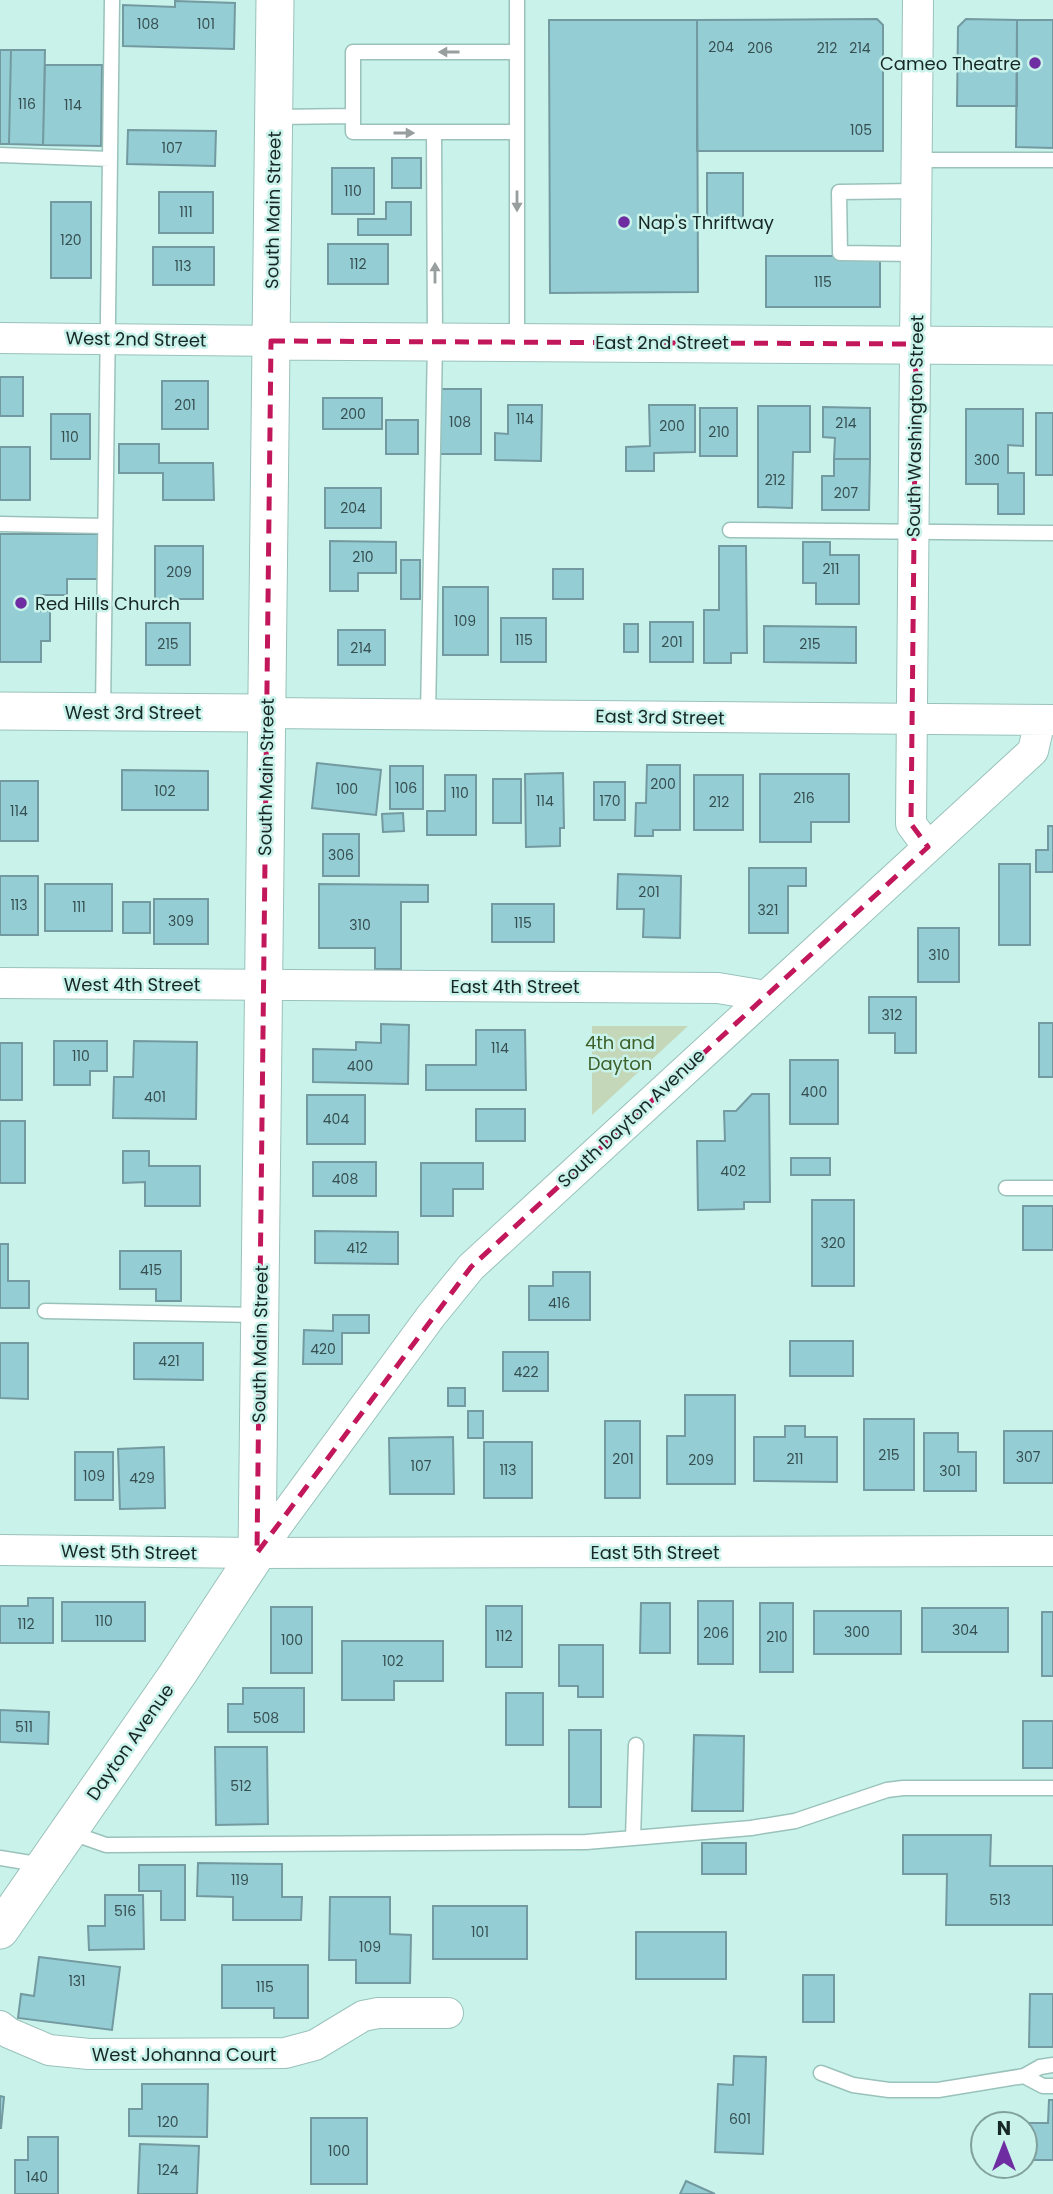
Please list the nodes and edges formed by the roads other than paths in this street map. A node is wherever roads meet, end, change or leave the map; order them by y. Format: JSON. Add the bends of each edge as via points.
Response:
{"nodes":[{"id":1,"x":112,"y":0,"type":"edge"},
{"id":2,"x":275,"y":0,"type":"edge"},
{"id":3,"x":517,"y":0,"type":"edge"},
{"id":4,"x":919,"y":0,"type":"edge"},
{"id":5,"x":517,"y":52,"type":"junction"},
{"id":6,"x":353,"y":116,"type":"junction"},
{"id":7,"x":274,"y":117,"type":"junction"},
{"id":8,"x":517,"y":132,"type":"junction"},
{"id":9,"x":434,"y":133,"type":"junction"},
{"id":10,"x":0,"y":155,"type":"edge"},
{"id":11,"x":110,"y":159,"type":"junction"},
{"id":12,"x":917,"y":160,"type":"junction"},
{"id":13,"x":1053,"y":160,"type":"edge"},
{"id":14,"x":917,"y":191,"type":"junction"},
{"id":15,"x":916,"y":254,"type":"junction"},
{"id":16,"x":0,"y":338,"type":"edge"},
{"id":17,"x":108,"y":339,"type":"junction"},
{"id":18,"x":271,"y":341,"type":"junction"},
{"id":19,"x":517,"y":341,"type":"junction"},
{"id":20,"x":435,"y":342,"type":"junction"},
{"id":21,"x":916,"y":344,"type":"junction"},
{"id":22,"x":1053,"y":346,"type":"edge"},
{"id":23,"x":0,"y":524,"type":"edge"},
{"id":24,"x":106,"y":526,"type":"junction"},
{"id":25,"x":730,"y":530,"type":"dead end"},
{"id":26,"x":914,"y":532,"type":"junction"},
{"id":27,"x":1053,"y":533,"type":"edge"},
{"id":28,"x":0,"y":711,"type":"edge"},
{"id":29,"x":103,"y":712,"type":"junction"},
{"id":30,"x":267,"y":713,"type":"junction"},
{"id":31,"x":428,"y":714,"type":"junction"},
{"id":32,"x":912,"y":719,"type":"junction"},
{"id":33,"x":1047,"y":720,"type":"edge"},
{"id":34,"x":928,"y":847,"type":"junction"},
{"id":35,"x":0,"y":983,"type":"edge"},
{"id":36,"x":264,"y":985,"type":"junction"},
{"id":37,"x":765,"y":996,"type":"junction"},
{"id":38,"x":1006,"y":1188,"type":"dead end"},
{"id":39,"x":1053,"y":1188,"type":"edge"},
{"id":40,"x":45,"y":1311,"type":"dead end"},
{"id":41,"x":260,"y":1315,"type":"junction"},
{"id":42,"x":0,"y":1550,"type":"edge"},
{"id":43,"x":1053,"y":1551,"type":"edge"},
{"id":44,"x":257,"y":1553,"type":"junction"},
{"id":45,"x":636,"y":1745,"type":"dead end"},
{"id":46,"x":1053,"y":1788,"type":"edge"},
{"id":47,"x":67,"y":1831,"type":"junction"},
{"id":48,"x":633,"y":1838,"type":"junction"},
{"id":49,"x":0,"y":1858,"type":"edge"},
{"id":50,"x":44,"y":1865,"type":"junction"},
{"id":51,"x":0,"y":1930,"type":"edge"},
{"id":52,"x":448,"y":2013,"type":"dead end"},
{"id":53,"x":0,"y":2026,"type":"edge"},
{"id":54,"x":1053,"y":2065,"type":"edge"},
{"id":55,"x":821,"y":2073,"type":"dead end"},
{"id":56,"x":1024,"y":2076,"type":"junction"},
{"id":57,"x":1053,"y":2086,"type":"edge"}],
"edges":[{"from":1,"to":11,"type":"lane"},
{"from":2,"to":7,"type":"street","name":"South Main Street"},
{"from":3,"to":5,"type":"lane"},
{"from":4,"to":12,"type":"street","name":"South Washington Street"},
{"from":5,"to":6,"type":"lane","one_way":true,"via":[[353,52]]},
{"from":5,"to":8,"type":"lane"},
{"from":6,"to":7,"type":"lane"},
{"from":6,"to":9,"type":"lane","one_way":true,"via":[[353,132]]},
{"from":7,"to":18,"type":"street","name":"South Main Street"},
{"from":8,"to":9,"type":"lane"},
{"from":8,"to":19,"type":"lane","one_way":true},
{"from":20,"to":9,"type":"lane","one_way":true},
{"from":10,"to":11,"type":"lane"},
{"from":11,"to":17,"type":"lane"},
{"from":12,"to":13,"type":"lane"},
{"from":12,"to":14,"type":"street","name":"South Washington Street"},
{"from":14,"to":15,"type":"street","name":"South Washington Street"},
{"from":14,"to":15,"type":"lane","via":[[839,192],[840,253]]},
{"from":15,"to":21,"type":"street","name":"South Washington Street"},
{"from":16,"to":17,"type":"street","name":"West 2nd Street"},
{"from":17,"to":18,"type":"street","name":"West 2nd Street"},
{"from":17,"to":24,"type":"lane"},
{"from":18,"to":20,"type":"street","name":"East 2nd Street"},
{"from":18,"to":30,"type":"street","name":"South Main Street"},
{"from":19,"to":20,"type":"street","name":"East 2nd Street"},
{"from":19,"to":21,"type":"street","name":"East 2nd Street"},
{"from":20,"to":31,"type":"lane"},
{"from":21,"to":22,"type":"street","name":"East 2nd Street"},
{"from":21,"to":26,"type":"street","name":"South Washington Street"},
{"from":23,"to":24,"type":"lane"},
{"from":24,"to":29,"type":"lane"},
{"from":25,"to":26,"type":"lane"},
{"from":26,"to":27,"type":"lane"},
{"from":26,"to":32,"type":"street","name":"South Washington Street"},
{"from":28,"to":29,"type":"street","name":"West 3rd Street"},
{"from":29,"to":30,"type":"street","name":"West 3rd Street"},
{"from":30,"to":31,"type":"street","name":"East 3rd Street"},
{"from":30,"to":36,"type":"street","name":"South Main Street"},
{"from":31,"to":32,"type":"street","name":"East 3rd Street"},
{"from":32,"to":33,"type":"street","name":"East 3rd Street"},
{"from":32,"to":34,"type":"street","name":"South Washington Street","via":[[911,824]]},
{"from":33,"to":34,"type":"street","name":"South Dayton Avenue","via":[[1033,751]]},
{"from":34,"to":37,"type":"street","name":"South Dayton Avenue"},
{"from":35,"to":36,"type":"street","name":"West 4th Street"},
{"from":36,"to":37,"type":"street","name":"East 4th Street","via":[[718,988]]},
{"from":36,"to":41,"type":"street","name":"South Main Street"},
{"from":37,"to":44,"type":"street","name":"South Dayton Avenue","via":[[471,1267]]},
{"from":38,"to":39,"type":"lane"},
{"from":40,"to":41,"type":"lane"},
{"from":41,"to":44,"type":"street","name":"South Main Street"},
{"from":42,"to":44,"type":"street","name":"West 5th Street"},
{"from":43,"to":44,"type":"street","name":"East 5th Street"},
{"from":44,"to":47,"type":"street","name":"Dayton Avenue"},
{"from":45,"to":48,"type":"lane"},
{"from":46,"to":48,"type":"lane","via":[[903,1788],[794,1821]]},
{"from":47,"to":48,"type":"lane","via":[[106,1845]]},
{"from":47,"to":50,"type":"street","name":"Dayton Avenue"},
{"from":49,"to":50,"type":"lane"},
{"from":50,"to":51,"type":"street","name":"Dayton Avenue"},
{"from":52,"to":53,"type":"street","name":"West Johanna Court","via":[[363,2016],[315,2045],[285,2053],[89,2054],[49,2050]]},
{"from":54,"to":56,"type":"lane"},
{"from":55,"to":56,"type":"lane","via":[[853,2085],[889,2090],[937,2090]]},
{"from":56,"to":57,"type":"lane"}]}
